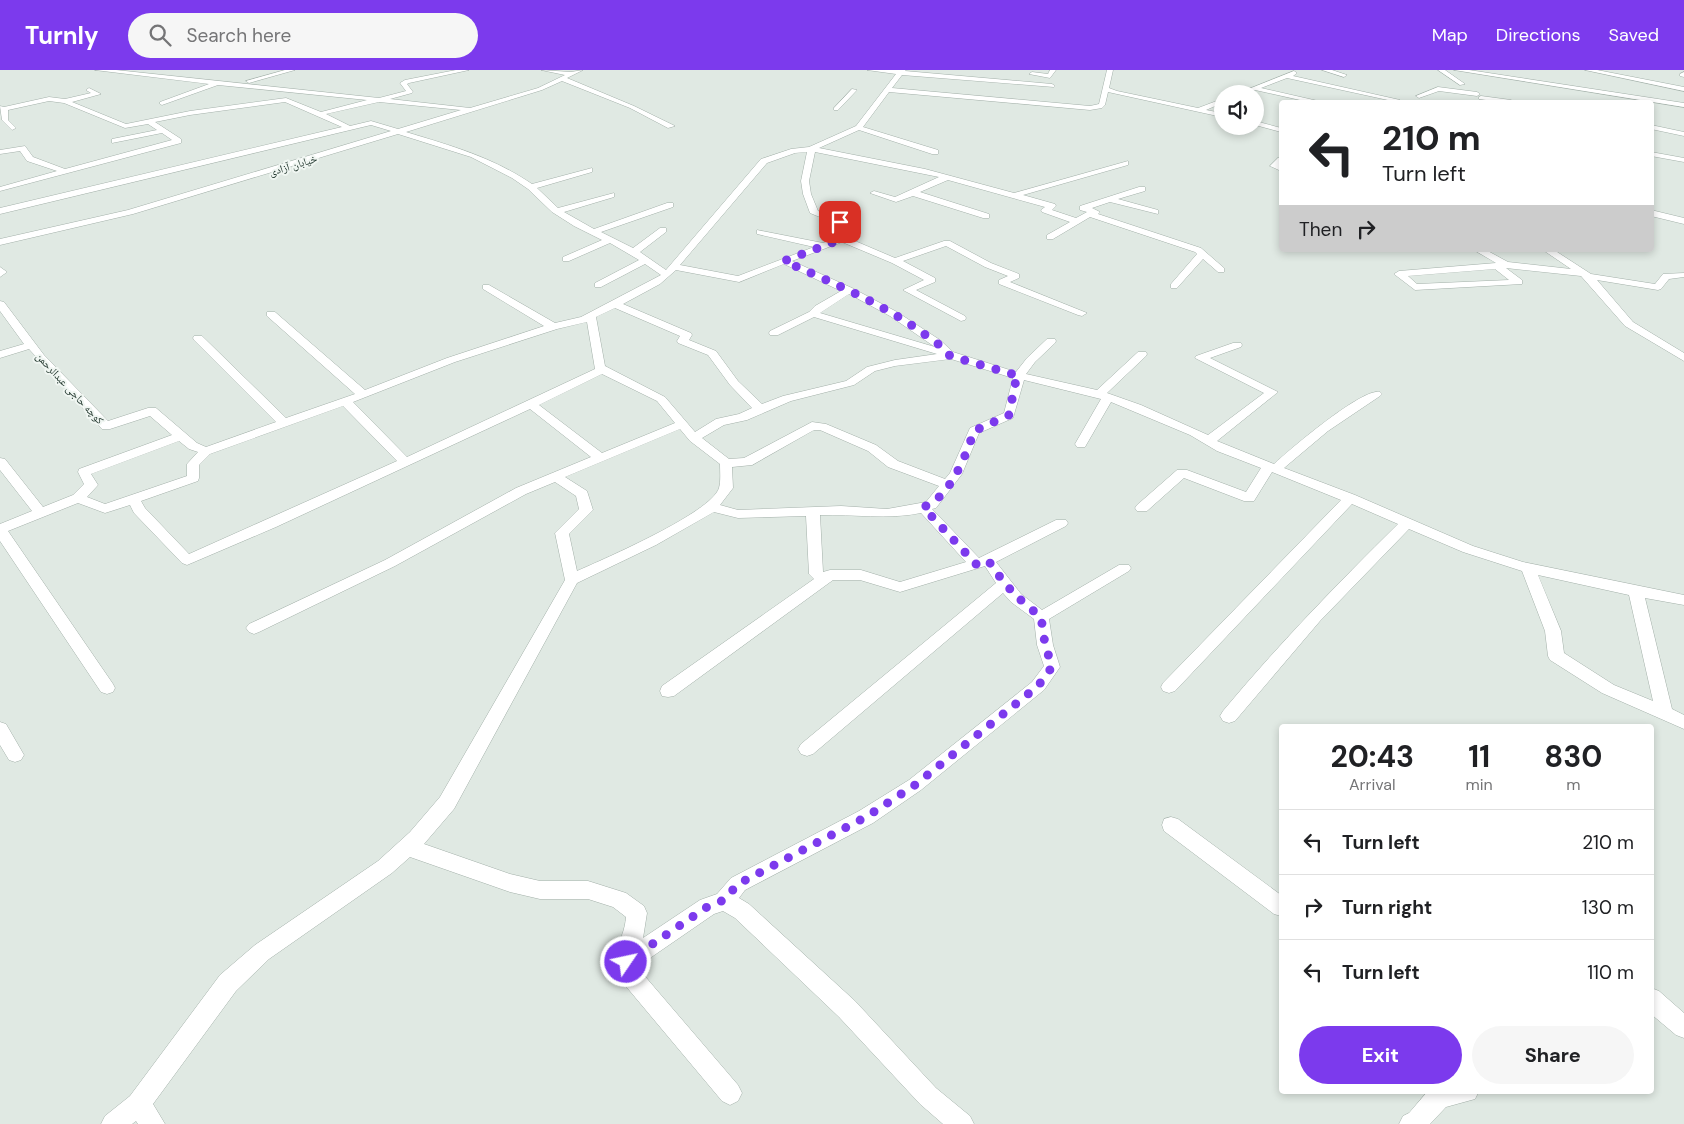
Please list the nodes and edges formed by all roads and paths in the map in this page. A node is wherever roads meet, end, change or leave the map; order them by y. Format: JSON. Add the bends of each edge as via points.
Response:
{"nodes":[{"id":1,"x":98,"y":70,"type":"edge"},
{"id":2,"x":292,"y":70,"type":"edge"},
{"id":3,"x":466,"y":70,"type":"edge"},
{"id":4,"x":544,"y":70,"type":"edge"},
{"id":5,"x":580,"y":70,"type":"edge"},
{"id":6,"x":870,"y":70,"type":"edge"},
{"id":7,"x":1053,"y":70,"type":"edge"},
{"id":8,"x":1110,"y":70,"type":"edge"},
{"id":9,"x":1325,"y":70,"type":"edge"},
{"id":10,"x":1441,"y":70,"type":"edge"},
{"id":11,"x":1457,"y":70,"type":"edge"},
{"id":12,"x":1588,"y":70,"type":"edge"},
{"id":13,"x":902,"y":71,"type":"edge"},
{"id":14,"x":1300,"y":71,"type":"edge"},
{"id":15,"x":1023,"y":73,"type":"dead end"},
{"id":16,"x":572,"y":74,"type":"junction"},
{"id":17,"x":1344,"y":75,"type":"dead end"},
{"id":18,"x":1286,"y":76,"type":"junction"},
{"id":19,"x":563,"y":79,"type":"junction"},
{"id":20,"x":1684,"y":80,"type":"edge"},
{"id":21,"x":221,"y":82,"type":"junction"},
{"id":22,"x":240,"y":84,"type":"junction"},
{"id":23,"x":1262,"y":85,"type":"edge"},
{"id":24,"x":1052,"y":86,"type":"dead end"},
{"id":25,"x":1684,"y":89,"type":"edge"},
{"id":26,"x":89,"y":90,"type":"dead end"},
{"id":27,"x":854,"y":90,"type":"dead end"},
{"id":28,"x":887,"y":90,"type":"junction"},
{"id":29,"x":1264,"y":90,"type":"edge"},
{"id":30,"x":1106,"y":92,"type":"junction"},
{"id":31,"x":98,"y":94,"type":"junction"},
{"id":32,"x":1419,"y":96,"type":"dead end"},
{"id":33,"x":1480,"y":98,"type":"edge"},
{"id":34,"x":380,"y":99,"type":"junction"},
{"id":35,"x":1307,"y":100,"type":"edge"},
{"id":36,"x":1397,"y":100,"type":"dead end"},
{"id":37,"x":1496,"y":100,"type":"edge"},
{"id":38,"x":1652,"y":100,"type":"edge"},
{"id":39,"x":1654,"y":100,"type":"edge"},
{"id":40,"x":65,"y":101,"type":"junction"},
{"id":41,"x":106,"y":102,"type":"dead end"},
{"id":42,"x":162,"y":103,"type":"dead end"},
{"id":43,"x":1214,"y":104,"type":"edge"},
{"id":44,"x":1684,"y":105,"type":"edge"},
{"id":45,"x":2,"y":109,"type":"edge"},
{"id":46,"x":836,"y":109,"type":"dead end"},
{"id":47,"x":1202,"y":109,"type":"junction"},
{"id":48,"x":474,"y":110,"type":"junction"},
{"id":49,"x":1214,"y":113,"type":"edge"},
{"id":50,"x":320,"y":114,"type":"junction"},
{"id":51,"x":150,"y":122,"type":"junction"},
{"id":52,"x":1264,"y":125,"type":"edge"},
{"id":53,"x":671,"y":126,"type":"dead end"},
{"id":54,"x":12,"y":128,"type":"dead end"},
{"id":55,"x":349,"y":128,"type":"junction"},
{"id":56,"x":859,"y":128,"type":"junction"},
{"id":57,"x":1654,"y":128,"type":"edge"},
{"id":58,"x":1279,"y":129,"type":"edge"},
{"id":59,"x":163,"y":131,"type":"junction"},
{"id":60,"x":402,"y":132,"type":"junction"},
{"id":61,"x":1684,"y":133,"type":"edge"},
{"id":62,"x":115,"y":140,"type":"dead end"},
{"id":63,"x":811,"y":149,"type":"junction"},
{"id":64,"x":0,"y":152,"type":"edge"},
{"id":65,"x":935,"y":152,"type":"dead end"},
{"id":66,"x":1654,"y":155,"type":"edge"},
{"id":67,"x":1684,"y":160,"type":"edge"},
{"id":68,"x":1125,"y":163,"type":"dead end"},
{"id":69,"x":589,"y":170,"type":"dead end"},
{"id":70,"x":64,"y":171,"type":"junction"},
{"id":71,"x":947,"y":177,"type":"junction"},
{"id":72,"x":531,"y":187,"type":"junction"},
{"id":73,"x":0,"y":189,"type":"edge"},
{"id":74,"x":1142,"y":189,"type":"dead end"},
{"id":75,"x":874,"y":193,"type":"dead end"},
{"id":76,"x":912,"y":193,"type":"junction"},
{"id":77,"x":611,"y":195,"type":"dead end"},
{"id":78,"x":1016,"y":195,"type":"junction"},
{"id":79,"x":1111,"y":200,"type":"junction"},
{"id":80,"x":670,"y":205,"type":"dead end"},
{"id":81,"x":0,"y":211,"type":"edge"},
{"id":82,"x":557,"y":211,"type":"junction"},
{"id":83,"x":1155,"y":212,"type":"dead end"},
{"id":84,"x":1089,"y":214,"type":"junction"},
{"id":85,"x":1654,"y":214,"type":"edge"},
{"id":86,"x":986,"y":216,"type":"dead end"},
{"id":87,"x":1077,"y":221,"type":"junction"},
{"id":88,"x":1684,"y":221,"type":"edge"},
{"id":89,"x":663,"y":230,"type":"dead end"},
{"id":90,"x":594,"y":232,"type":"junction"},
{"id":91,"x":760,"y":232,"type":"dead end"},
{"id":92,"x":1050,"y":237,"type":"dead end"},
{"id":93,"x":842,"y":239,"type":"junction"},
{"id":94,"x":610,"y":240,"type":"junction"},
{"id":95,"x":0,"y":242,"type":"edge"},
{"id":96,"x":822,"y":246,"type":"junction"},
{"id":97,"x":634,"y":252,"type":"junction"},
{"id":98,"x":1481,"y":252,"type":"edge"},
{"id":99,"x":1551,"y":252,"type":"edge"},
{"id":100,"x":1202,"y":254,"type":"junction"},
{"id":101,"x":566,"y":259,"type":"dead end"},
{"id":102,"x":646,"y":260,"type":"junction"},
{"id":103,"x":784,"y":261,"type":"junction"},
{"id":104,"x":896,"y":261,"type":"junction"},
{"id":105,"x":1501,"y":265,"type":"junction"},
{"id":106,"x":0,"y":270,"type":"edge"},
{"id":107,"x":1221,"y":270,"type":"dead end"},
{"id":108,"x":671,"y":271,"type":"junction"},
{"id":109,"x":0,"y":274,"type":"edge"},
{"id":110,"x":1586,"y":275,"type":"junction"},
{"id":111,"x":1682,"y":275,"type":"dead end"},
{"id":112,"x":598,"y":285,"type":"dead end"},
{"id":113,"x":1174,"y":286,"type":"dead end"},
{"id":114,"x":486,"y":287,"type":"dead end"},
{"id":115,"x":849,"y":290,"type":"junction"},
{"id":116,"x":613,"y":303,"type":"junction"},
{"id":117,"x":0,"y":304,"type":"edge"},
{"id":118,"x":1082,"y":313,"type":"dead end"},
{"id":119,"x":271,"y":314,"type":"dead end"},
{"id":120,"x":813,"y":314,"type":"junction"},
{"id":121,"x":592,"y":316,"type":"junction"},
{"id":122,"x":961,"y":318,"type":"dead end"},
{"id":123,"x":553,"y":327,"type":"junction"},
{"id":124,"x":774,"y":333,"type":"dead end"},
{"id":125,"x":198,"y":338,"type":"dead end"},
{"id":126,"x":1051,"y":341,"type":"dead end"},
{"id":127,"x":31,"y":345,"type":"junction"},
{"id":128,"x":1237,"y":345,"type":"dead end"},
{"id":129,"x":1142,"y":354,"type":"dead end"},
{"id":130,"x":1681,"y":354,"type":"edge"},
{"id":131,"x":0,"y":355,"type":"edge"},
{"id":132,"x":950,"y":356,"type":"junction"},
{"id":133,"x":603,"y":369,"type":"junction"},
{"id":134,"x":1019,"y":376,"type":"junction"},
{"id":135,"x":1376,"y":394,"type":"dead end"},
{"id":136,"x":363,"y":395,"type":"junction"},
{"id":137,"x":1104,"y":396,"type":"junction"},
{"id":138,"x":345,"y":401,"type":"junction"},
{"id":139,"x":531,"y":404,"type":"junction"},
{"id":140,"x":760,"y":409,"type":"junction"},
{"id":141,"x":284,"y":423,"type":"junction"},
{"id":142,"x":683,"y":424,"type":"junction"},
{"id":143,"x":180,"y":436,"type":"junction"},
{"id":144,"x":694,"y":438,"type":"junction"},
{"id":145,"x":1209,"y":441,"type":"junction"},
{"id":146,"x":1081,"y":444,"type":"dead end"},
{"id":147,"x":206,"y":451,"type":"junction"},
{"id":148,"x":600,"y":458,"type":"junction"},
{"id":149,"x":0,"y":462,"type":"edge"},
{"id":150,"x":405,"y":462,"type":"junction"},
{"id":151,"x":726,"y":464,"type":"junction"},
{"id":152,"x":1273,"y":468,"type":"junction"},
{"id":153,"x":556,"y":477,"type":"junction"},
{"id":154,"x":948,"y":485,"type":"junction"},
{"id":155,"x":78,"y":498,"type":"junction"},
{"id":156,"x":1350,"y":498,"type":"junction"},
{"id":157,"x":133,"y":499,"type":"junction"},
{"id":158,"x":712,"y":507,"type":"junction"},
{"id":159,"x":923,"y":507,"type":"junction"},
{"id":160,"x":1142,"y":508,"type":"dead end"},
{"id":161,"x":813,"y":511,"type":"junction"},
{"id":162,"x":40,"y":512,"type":"junction"},
{"id":163,"x":1061,"y":523,"type":"dead end"},
{"id":164,"x":1407,"y":523,"type":"junction"},
{"id":165,"x":0,"y":529,"type":"edge"},
{"id":166,"x":982,"y":562,"type":"junction"},
{"id":167,"x":1124,"y":568,"type":"dead end"},
{"id":168,"x":1528,"y":568,"type":"junction"},
{"id":169,"x":823,"y":579,"type":"junction"},
{"id":170,"x":572,"y":580,"type":"junction"},
{"id":171,"x":1004,"y":584,"type":"junction"},
{"id":172,"x":1636,"y":591,"type":"junction"},
{"id":173,"x":1684,"y":600,"type":"edge"},
{"id":174,"x":1041,"y":617,"type":"junction"},
{"id":175,"x":254,"y":628,"type":"dead end"},
{"id":176,"x":1169,"y":687,"type":"dead end"},
{"id":177,"x":107,"y":688,"type":"dead end"},
{"id":178,"x":668,"y":692,"type":"dead end"},
{"id":179,"x":1664,"y":713,"type":"junction"},
{"id":180,"x":1229,"y":716,"type":"dead end"},
{"id":181,"x":1684,"y":722,"type":"edge"},
{"id":182,"x":0,"y":729,"type":"edge"},
{"id":183,"x":807,"y":749,"type":"dead end"},
{"id":184,"x":15,"y":755,"type":"dead end"},
{"id":185,"x":1171,"y":825,"type":"dead end"},
{"id":186,"x":407,"y":847,"type":"junction"},
{"id":187,"x":724,"y":900,"type":"junction"},
{"id":188,"x":1279,"y":906,"type":"edge"},
{"id":189,"x":626,"y":962,"type":"junction"},
{"id":190,"x":1654,"y":1006,"type":"edge"},
{"id":191,"x":1684,"y":1027,"type":"edge"},
{"id":192,"x":730,"y":1094,"type":"dead end"},
{"id":193,"x":1438,"y":1094,"type":"edge"},
{"id":194,"x":138,"y":1104,"type":"junction"},
{"id":195,"x":113,"y":1124,"type":"edge"},
{"id":196,"x":153,"y":1124,"type":"edge"},
{"id":197,"x":962,"y":1124,"type":"edge"},
{"id":198,"x":1411,"y":1124,"type":"edge"}],
"edges":[{"from":1,"to":21,"type":"street"},
{"from":2,"to":22,"type":"street"},
{"from":3,"to":34,"type":"street","via":[[407,81],[403,83],[410,92]]},
{"from":4,"to":16,"type":"street"},
{"from":5,"to":16,"type":"street","name":"خیابان آزادی"},
{"from":6,"to":13,"type":"street"},
{"from":7,"to":15,"type":"street","via":[[1050,76]]},
{"from":8,"to":30,"type":"street"},
{"from":9,"to":17,"type":"street"},
{"from":10,"to":33,"type":"street"},
{"from":11,"to":38,"type":"street"},
{"from":12,"to":25,"type":"street"},
{"from":13,"to":24,"type":"street"},
{"from":13,"to":28,"type":"street"},
{"from":14,"to":18,"type":"street"},
{"from":16,"to":19,"type":"street","name":"خیابان آزادی"},
{"from":18,"to":23,"type":"street"},
{"from":18,"to":36,"type":"street"},
{"from":19,"to":48,"type":"street","name":"خیابان آزادی","via":[[540,90]]},
{"from":19,"to":53,"type":"street"},
{"from":20,"to":25,"type":"street","via":[[1681,87]]},
{"from":21,"to":22,"type":"street"},
{"from":21,"to":42,"type":"street"},
{"from":22,"to":34,"type":"street"},
{"from":26,"to":31,"type":"street"},
{"from":27,"to":46,"type":"street"},
{"from":28,"to":30,"type":"street","via":[[1090,108],[1100,108]]},
{"from":28,"to":56,"type":"street"},
{"from":29,"to":35,"type":"street"},
{"from":30,"to":47,"type":"street"},
{"from":31,"to":40,"type":"street"},
{"from":31,"to":41,"type":"street"},
{"from":32,"to":33,"type":"street","via":[[1438,88]]},
{"from":33,"to":37,"type":"street"},
{"from":34,"to":48,"type":"street"},
{"from":34,"to":50,"type":"street"},
{"from":39,"to":44,"type":"street"},
{"from":40,"to":45,"type":"street","via":[[49,99]]},
{"from":40,"to":51,"type":"street","via":[[125,126]]},
{"from":43,"to":47,"type":"street"},
{"from":45,"to":54,"type":"street"},
{"from":47,"to":49,"type":"street"},
{"from":48,"to":60,"type":"street","name":"خیابان آزادی"},
{"from":50,"to":51,"type":"street","via":[[286,100]]},
{"from":50,"to":55,"type":"street"},
{"from":51,"to":59,"type":"street"},
{"from":52,"to":58,"type":"street"},
{"from":55,"to":60,"type":"street","via":[[371,123]]},
{"from":55,"to":81,"type":"street"},
{"from":56,"to":63,"type":"street"},
{"from":56,"to":65,"type":"street"},
{"from":57,"to":61,"type":"street"},
{"from":59,"to":62,"type":"street"},
{"from":59,"to":70,"type":"street","via":[[178,141]]},
{"from":60,"to":72,"type":"street","via":[[474,155]]},
{"from":60,"to":95,"type":"street","name":"خیابان آزادی","via":[[130,212]]},
{"from":63,"to":71,"type":"street"},
{"from":63,"to":93,"type":"street","via":[[805,181],[809,203],[814,213],[840,222],[851,231]]},
{"from":63,"to":108,"type":"street","via":[[764,161]]},
{"from":64,"to":70,"type":"street","via":[[22,148],[30,158]]},
{"from":66,"to":67,"type":"street"},
{"from":68,"to":78,"type":"street"},
{"from":69,"to":72,"type":"street"},
{"from":70,"to":73,"type":"street"},
{"from":71,"to":76,"type":"street"},
{"from":71,"to":78,"type":"street"},
{"from":72,"to":82,"type":"street"},
{"from":74,"to":79,"type":"street"},
{"from":75,"to":76,"type":"street","via":[[896,200]]},
{"from":76,"to":86,"type":"street"},
{"from":77,"to":82,"type":"street"},
{"from":78,"to":87,"type":"street","via":[[1052,206],[1045,210]]},
{"from":79,"to":83,"type":"street"},
{"from":79,"to":84,"type":"street","via":[[1083,208],[1096,212]]},
{"from":80,"to":90,"type":"street"},
{"from":82,"to":90,"type":"street"},
{"from":84,"to":87,"type":"street"},
{"from":84,"to":100,"type":"street","via":[[1181,243]]},
{"from":85,"to":88,"type":"street"},
{"from":87,"to":92,"type":"street"},
{"from":89,"to":97,"type":"street"},
{"from":90,"to":94,"type":"street"},
{"from":91,"to":96,"type":"street"},
{"from":93,"to":96,"type":"street"},
{"from":93,"to":104,"type":"street"},
{"from":94,"to":97,"type":"street"},
{"from":94,"to":101,"type":"street"},
{"from":96,"to":103,"type":"street"},
{"from":97,"to":102,"type":"street"},
{"from":98,"to":105,"type":"street"},
{"from":99,"to":110,"type":"street"},
{"from":100,"to":107,"type":"street"},
{"from":100,"to":113,"type":"street"},
{"from":102,"to":108,"type":"street"},
{"from":102,"to":112,"type":"street"},
{"from":103,"to":108,"type":"street","via":[[739,279]]},
{"from":103,"to":115,"type":"street"},
{"from":104,"to":118,"type":"street","via":[[947,243],[1016,276],[1002,282]]},
{"from":104,"to":122,"type":"street","via":[[932,280],[908,290]]},
{"from":105,"to":105,"type":"street","via":[[1477,267],[1398,274],[1416,287],[1518,282]]},
{"from":105,"to":110,"type":"street"},
{"from":106,"to":109,"type":"street"},
{"from":108,"to":116,"type":"street"},
{"from":110,"to":111,"type":"street","via":[[1658,287],[1666,276]]},
{"from":110,"to":130,"type":"street","via":[[1629,324]]},
{"from":114,"to":123,"type":"street"},
{"from":115,"to":120,"type":"street"},
{"from":115,"to":132,"type":"street","via":[[907,321],[944,346]]},
{"from":116,"to":121,"type":"street"},
{"from":116,"to":140,"type":"street","via":[[687,335],[682,341],[712,352],[734,383]]},
{"from":117,"to":127,"type":"street","name":"کوچه حاجی عبدالرحمن"},
{"from":119,"to":136,"type":"street"},
{"from":120,"to":124,"type":"street"},
{"from":120,"to":132,"type":"street"},
{"from":121,"to":123,"type":"street"},
{"from":121,"to":133,"type":"street","via":[[594,350]]},
{"from":123,"to":136,"type":"street","via":[[451,360]]},
{"from":125,"to":141,"type":"street"},
{"from":126,"to":134,"type":"street"},
{"from":127,"to":131,"type":"street"},
{"from":127,"to":143,"type":"street","name":"کوچه حاجی عبدالرحمن","via":[[106,426],[152,411]]},
{"from":128,"to":145,"type":"street","via":[[1200,358],[1272,392]]},
{"from":129,"to":137,"type":"street"},
{"from":132,"to":134,"type":"street"},
{"from":132,"to":140,"type":"street","via":[[870,369],[850,383],[786,398]]},
{"from":133,"to":139,"type":"street"},
{"from":133,"to":142,"type":"street","via":[[661,399]]},
{"from":134,"to":137,"type":"street"},
{"from":134,"to":154,"type":"street","via":[[1009,415],[974,431]]},
{"from":135,"to":152,"type":"street","via":[[1346,412]]},
{"from":136,"to":138,"type":"street"},
{"from":137,"to":145,"type":"street"},
{"from":137,"to":146,"type":"street"},
{"from":138,"to":141,"type":"street"},
{"from":138,"to":150,"type":"street"},
{"from":139,"to":148,"type":"street"},
{"from":139,"to":150,"type":"street"},
{"from":140,"to":144,"type":"street","via":[[720,422]]},
{"from":141,"to":147,"type":"street"},
{"from":142,"to":144,"type":"street"},
{"from":142,"to":148,"type":"street"},
{"from":143,"to":147,"type":"street","name":"کوچه حاجی عبدالرحمن"},
{"from":143,"to":155,"type":"street","via":[[84,472],[91,485]]},
{"from":144,"to":151,"type":"street"},
{"from":145,"to":152,"type":"street"},
{"from":147,"to":157,"type":"street","via":[[193,464],[193,478]]},
{"from":148,"to":153,"type":"street"},
{"from":149,"to":162,"type":"street"},
{"from":150,"to":157,"type":"street","via":[[187,560],[139,510]]},
{"from":151,"to":154,"type":"street","via":[[747,462],[812,426],[822,427],[872,448],[893,464]]},
{"from":151,"to":158,"type":"street","via":[[726,488]]},
{"from":152,"to":156,"type":"street"},
{"from":152,"to":160,"type":"street","via":[[1248,498],[1182,474]]},
{"from":153,"to":170,"type":"street","via":[[582,494],[586,510],[562,534]]},
{"from":153,"to":175,"type":"street","via":[[521,492],[390,563]]},
{"from":154,"to":159,"type":"street","via":[[931,504]]},
{"from":155,"to":157,"type":"street","via":[[105,509]]},
{"from":155,"to":162,"type":"street"},
{"from":156,"to":164,"type":"street"},
{"from":156,"to":176,"type":"street"},
{"from":158,"to":161,"type":"street","via":[[738,514]]},
{"from":158,"to":170,"type":"street","via":[[651,542]]},
{"from":159,"to":161,"type":"street","via":[[887,513]]},
{"from":159,"to":166,"type":"street"},
{"from":161,"to":169,"type":"street","via":[[816,574]]},
{"from":162,"to":165,"type":"street"},
{"from":163,"to":166,"type":"street"},
{"from":164,"to":168,"type":"street","via":[[1468,549]]},
{"from":164,"to":180,"type":"street","via":[[1259,679]]},
{"from":165,"to":177,"type":"street"},
{"from":166,"to":169,"type":"street","via":[[900,587],[861,575],[830,575]]},
{"from":166,"to":171,"type":"street"},
{"from":167,"to":174,"type":"street"},
{"from":168,"to":172,"type":"street"},
{"from":168,"to":179,"type":"street","via":[[1553,630],[1556,656],[1608,689]]},
{"from":169,"to":178,"type":"street"},
{"from":170,"to":186,"type":"street","via":[[447,803]]},
{"from":171,"to":174,"type":"street"},
{"from":171,"to":183,"type":"street"},
{"from":172,"to":173,"type":"street"},
{"from":172,"to":179,"type":"street"},
{"from":174,"to":187,"type":"street","via":[[1052,667],[1038,686],[915,785],[866,817],[738,884]]},
{"from":179,"to":181,"type":"street"},
{"from":182,"to":184,"type":"street"},
{"from":185,"to":188,"type":"street"},
{"from":186,"to":189,"type":"street","via":[[510,883],[540,890],[588,890],[619,900],[637,913],[634,933],[625,952]]},
{"from":186,"to":194,"type":"street","via":[[385,867],[262,952],[228,983]]},
{"from":187,"to":189,"type":"street","via":[[707,907]]},
{"from":187,"to":197,"type":"street","via":[[742,911],[847,1009],[928,1096]]},
{"from":189,"to":192,"type":"street","via":[[627,971]]},
{"from":190,"to":191,"type":"street"},
{"from":193,"to":198,"type":"street"},
{"from":194,"to":195,"type":"street"},
{"from":194,"to":196,"type":"street"}]}
